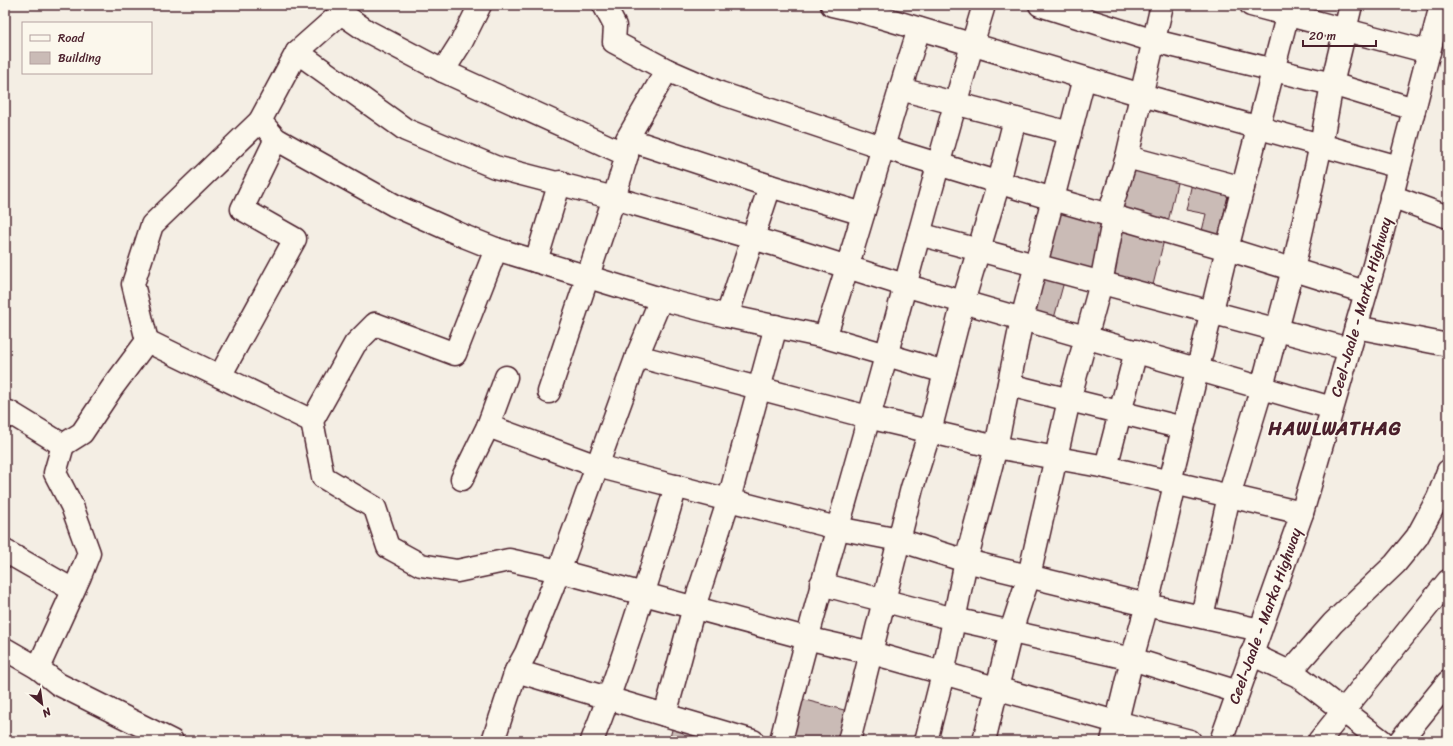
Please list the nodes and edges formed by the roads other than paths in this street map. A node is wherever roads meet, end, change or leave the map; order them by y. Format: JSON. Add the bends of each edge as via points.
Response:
{"nodes":[{"id":1,"x":480,"y":5,"type":"edge"},
{"id":2,"x":604,"y":5,"type":"edge"},
{"id":3,"x":832,"y":5,"type":"edge"},
{"id":4,"x":984,"y":5,"type":"edge"},
{"id":5,"x":1040,"y":5,"type":"edge"},
{"id":6,"x":1162,"y":5,"type":"edge"},
{"id":7,"x":1251,"y":5,"type":"edge"},
{"id":8,"x":1352,"y":5,"type":"edge"},
{"id":9,"x":1441,"y":5,"type":"edge"},
{"id":10,"x":341,"y":9,"type":"edge"},
{"id":11,"x":1289,"y":9,"type":"edge"},
{"id":12,"x":919,"y":29,"type":"junction"},
{"id":13,"x":1345,"y":30,"type":"junction"},
{"id":14,"x":1154,"y":41,"type":"junction"},
{"id":15,"x":972,"y":45,"type":"junction"},
{"id":16,"x":297,"y":52,"type":"junction"},
{"id":17,"x":1429,"y":52,"type":"junction"},
{"id":18,"x":1274,"y":69,"type":"junction"},
{"id":19,"x":667,"y":70,"type":"junction"},
{"id":20,"x":443,"y":71,"type":"junction"},
{"id":21,"x":1084,"y":78,"type":"junction"},
{"id":22,"x":1332,"y":84,"type":"junction"},
{"id":23,"x":900,"y":89,"type":"junction"},
{"id":24,"x":1142,"y":95,"type":"junction"},
{"id":25,"x":956,"y":103,"type":"junction"},
{"id":26,"x":1414,"y":109,"type":"junction"},
{"id":27,"x":1015,"y":118,"type":"junction"},
{"id":28,"x":260,"y":121,"type":"junction"},
{"id":29,"x":1259,"y":128,"type":"junction"},
{"id":30,"x":1070,"y":133,"type":"junction"},
{"id":31,"x":276,"y":140,"type":"junction"},
{"id":32,"x":1321,"y":145,"type":"junction"},
{"id":33,"x":627,"y":147,"type":"junction"},
{"id":34,"x":882,"y":147,"type":"junction"},
{"id":35,"x":1128,"y":157,"type":"junction"},
{"id":36,"x":938,"y":164,"type":"junction"},
{"id":37,"x":1399,"y":168,"type":"junction"},
{"id":38,"x":560,"y":182,"type":"junction"},
{"id":39,"x":999,"y":182,"type":"junction"},
{"id":40,"x":770,"y":186,"type":"junction"},
{"id":41,"x":1243,"y":188,"type":"junction"},
{"id":42,"x":1391,"y":196,"type":"junction"},
{"id":43,"x":614,"y":198,"type":"junction"},
{"id":44,"x":1053,"y":199,"type":"junction"},
{"id":45,"x":863,"y":214,"type":"junction"},
{"id":46,"x":1111,"y":215,"type":"junction"},
{"id":47,"x":1448,"y":217,"type":"edge"},
{"id":48,"x":918,"y":234,"type":"junction"},
{"id":49,"x":751,"y":237,"type":"junction"},
{"id":50,"x":496,"y":249,"type":"junction"},
{"id":51,"x":1226,"y":249,"type":"junction"},
{"id":52,"x":979,"y":250,"type":"junction"},
{"id":53,"x":536,"y":261,"type":"junction"},
{"id":54,"x":1036,"y":266,"type":"junction"},
{"id":55,"x":848,"y":267,"type":"junction"},
{"id":56,"x":1293,"y":269,"type":"junction"},
{"id":57,"x":589,"y":277,"type":"junction"},
{"id":58,"x":1101,"y":283,"type":"junction"},
{"id":59,"x":904,"y":285,"type":"junction"},
{"id":60,"x":1365,"y":292,"type":"junction"},
{"id":61,"x":661,"y":299,"type":"junction"},
{"id":62,"x":963,"y":302,"type":"junction"},
{"id":63,"x":1212,"y":312,"type":"junction"},
{"id":64,"x":727,"y":316,"type":"junction"},
{"id":65,"x":1022,"y":319,"type":"junction"},
{"id":66,"x":776,"y":326,"type":"junction"},
{"id":67,"x":1356,"y":327,"type":"junction"},
{"id":68,"x":1276,"y":330,"type":"junction"},
{"id":69,"x":824,"y":337,"type":"junction"},
{"id":70,"x":1085,"y":337,"type":"junction"},
{"id":71,"x":147,"y":341,"type":"junction"},
{"id":72,"x":1448,"y":344,"type":"edge"},
{"id":73,"x":1349,"y":349,"type":"junction"},
{"id":74,"x":1136,"y":352,"type":"junction"},
{"id":75,"x":637,"y":356,"type":"junction"},
{"id":76,"x":886,"y":356,"type":"junction"},
{"id":77,"x":1197,"y":369,"type":"junction"},
{"id":78,"x":945,"y":372,"type":"junction"},
{"id":79,"x":220,"y":376,"type":"junction"},
{"id":80,"x":506,"y":377,"type":"dead end"},
{"id":81,"x":1009,"y":385,"type":"junction"},
{"id":82,"x":1262,"y":387,"type":"junction"},
{"id":83,"x":760,"y":388,"type":"junction"},
{"id":84,"x":549,"y":392,"type":"dead end"},
{"id":85,"x":1069,"y":400,"type":"junction"},
{"id":86,"x":1332,"y":408,"type":"junction"},
{"id":87,"x":1120,"y":413,"type":"junction"},
{"id":88,"x":868,"y":417,"type":"junction"},
{"id":89,"x":5,"y":418,"type":"edge"},
{"id":90,"x":312,"y":421,"type":"junction"},
{"id":91,"x":488,"y":426,"type":"junction"},
{"id":92,"x":1183,"y":428,"type":"junction"},
{"id":93,"x":930,"y":431,"type":"junction"},
{"id":94,"x":63,"y":445,"type":"junction"},
{"id":95,"x":996,"y":447,"type":"junction"},
{"id":96,"x":1057,"y":458,"type":"junction"},
{"id":97,"x":597,"y":466,"type":"junction"},
{"id":98,"x":1106,"y":467,"type":"junction"},
{"id":99,"x":1448,"y":471,"type":"edge"},
{"id":100,"x":462,"y":479,"type":"dead end"},
{"id":101,"x":1173,"y":483,"type":"junction"},
{"id":102,"x":676,"y":486,"type":"junction"},
{"id":103,"x":1229,"y":496,"type":"junction"},
{"id":104,"x":729,"y":499,"type":"junction"},
{"id":105,"x":1443,"y":502,"type":"edge"},
{"id":106,"x":1302,"y":513,"type":"junction"},
{"id":107,"x":837,"y":528,"type":"junction"},
{"id":108,"x":899,"y":540,"type":"junction"},
{"id":109,"x":5,"y":551,"type":"edge"},
{"id":110,"x":966,"y":561,"type":"junction"},
{"id":111,"x":559,"y":571,"type":"junction"},
{"id":112,"x":1029,"y":576,"type":"junction"},
{"id":113,"x":1448,"y":581,"type":"edge"},
{"id":114,"x":822,"y":584,"type":"junction"},
{"id":115,"x":73,"y":590,"type":"junction"},
{"id":116,"x":644,"y":593,"type":"junction"},
{"id":117,"x":884,"y":601,"type":"junction"},
{"id":118,"x":1147,"y":605,"type":"junction"},
{"id":119,"x":694,"y":607,"type":"junction"},
{"id":120,"x":1202,"y":616,"type":"junction"},
{"id":121,"x":954,"y":619,"type":"junction"},
{"id":122,"x":1260,"y":630,"type":"junction"},
{"id":123,"x":1011,"y":631,"type":"junction"},
{"id":124,"x":806,"y":638,"type":"junction"},
{"id":125,"x":5,"y":649,"type":"edge"},
{"id":126,"x":872,"y":653,"type":"junction"},
{"id":127,"x":1251,"y":654,"type":"junction"},
{"id":128,"x":1132,"y":659,"type":"junction"},
{"id":129,"x":38,"y":668,"type":"junction"},
{"id":130,"x":516,"y":671,"type":"junction"},
{"id":131,"x":1290,"y":672,"type":"junction"},
{"id":132,"x":943,"y":674,"type":"junction"},
{"id":133,"x":1448,"y":682,"type":"edge"},
{"id":134,"x":998,"y":689,"type":"junction"},
{"id":135,"x":1238,"y":692,"type":"junction"},
{"id":136,"x":609,"y":698,"type":"junction"},
{"id":137,"x":1343,"y":711,"type":"junction"},
{"id":138,"x":665,"y":715,"type":"junction"},
{"id":139,"x":1114,"y":732,"type":"edge"},
{"id":140,"x":160,"y":739,"type":"edge"},
{"id":141,"x":493,"y":741,"type":"edge"},
{"id":142,"x":592,"y":741,"type":"edge"},
{"id":143,"x":753,"y":741,"type":"edge"},
{"id":144,"x":781,"y":741,"type":"edge"},
{"id":145,"x":849,"y":741,"type":"edge"},
{"id":146,"x":926,"y":741,"type":"edge"},
{"id":147,"x":984,"y":741,"type":"edge"},
{"id":148,"x":1190,"y":741,"type":"edge"},
{"id":149,"x":1221,"y":741,"type":"edge"},
{"id":150,"x":1319,"y":741,"type":"edge"},
{"id":151,"x":1382,"y":741,"type":"edge"},
{"id":152,"x":1400,"y":741,"type":"edge"}],
"edges":[{"from":1,"to":20,"type":"street"},
{"from":2,"to":19,"type":"street","via":[[615,26],[614,42]]},
{"from":3,"to":12,"type":"street"},
{"from":4,"to":15,"type":"street"},
{"from":5,"to":14,"type":"street"},
{"from":6,"to":14,"type":"street"},
{"from":7,"to":11,"type":"street"},
{"from":8,"to":13,"type":"street"},
{"from":9,"to":17,"type":"street","name":"Ceel-Jaale - Marka Highway"},
{"from":10,"to":16,"type":"street"},
{"from":10,"to":20,"type":"street","via":[[367,31]]},
{"from":11,"to":13,"type":"street"},
{"from":11,"to":18,"type":"street"},
{"from":12,"to":15,"type":"street"},
{"from":12,"to":23,"type":"street"},
{"from":13,"to":17,"type":"street"},
{"from":13,"to":22,"type":"street"},
{"from":14,"to":18,"type":"street"},
{"from":14,"to":24,"type":"street"},
{"from":15,"to":21,"type":"street"},
{"from":15,"to":25,"type":"street"},
{"from":16,"to":28,"type":"street"},
{"from":16,"to":38,"type":"street","via":[[406,130],[495,167]]},
{"from":17,"to":26,"type":"street","name":"Ceel-Jaale - Marka Highway"},
{"from":18,"to":22,"type":"street"},
{"from":18,"to":29,"type":"street"},
{"from":19,"to":33,"type":"street"},
{"from":19,"to":34,"type":"street","via":[[720,93]]},
{"from":20,"to":33,"type":"street"},
{"from":21,"to":24,"type":"street"},
{"from":21,"to":30,"type":"street"},
{"from":22,"to":26,"type":"street"},
{"from":22,"to":32,"type":"street"},
{"from":23,"to":25,"type":"street"},
{"from":23,"to":34,"type":"street"},
{"from":24,"to":29,"type":"street"},
{"from":24,"to":35,"type":"street"},
{"from":25,"to":27,"type":"street"},
{"from":25,"to":36,"type":"street"},
{"from":26,"to":37,"type":"street","name":"Ceel-Jaale - Marka Highway"},
{"from":27,"to":30,"type":"street"},
{"from":27,"to":39,"type":"street"},
{"from":28,"to":31,"type":"street"},
{"from":28,"to":71,"type":"street","via":[[152,225],[133,284]]},
{"from":29,"to":32,"type":"street"},
{"from":29,"to":41,"type":"street"},
{"from":30,"to":44,"type":"street"},
{"from":31,"to":50,"type":"street","via":[[394,205]]},
{"from":31,"to":79,"type":"street","via":[[242,209],[295,239]]},
{"from":32,"to":37,"type":"street"},
{"from":32,"to":56,"type":"street"},
{"from":33,"to":40,"type":"street"},
{"from":33,"to":43,"type":"street"},
{"from":34,"to":36,"type":"street"},
{"from":34,"to":45,"type":"street"},
{"from":35,"to":41,"type":"street"},
{"from":35,"to":46,"type":"street"},
{"from":36,"to":39,"type":"street"},
{"from":36,"to":48,"type":"street"},
{"from":37,"to":42,"type":"street","name":"Ceel-Jaale - Marka Highway"},
{"from":38,"to":43,"type":"street"},
{"from":38,"to":53,"type":"street"},
{"from":39,"to":44,"type":"street"},
{"from":39,"to":52,"type":"street"},
{"from":40,"to":45,"type":"street"},
{"from":40,"to":49,"type":"street"},
{"from":41,"to":51,"type":"street"},
{"from":42,"to":47,"type":"street"},
{"from":42,"to":60,"type":"street","name":"Ceel-Jaale - Marka Highway"},
{"from":43,"to":49,"type":"street"},
{"from":43,"to":57,"type":"street"},
{"from":44,"to":46,"type":"street"},
{"from":44,"to":54,"type":"street"},
{"from":45,"to":55,"type":"street"},
{"from":46,"to":51,"type":"street"},
{"from":46,"to":58,"type":"street"},
{"from":48,"to":52,"type":"street"},
{"from":48,"to":59,"type":"street"},
{"from":49,"to":55,"type":"street"},
{"from":49,"to":64,"type":"street"},
{"from":50,"to":53,"type":"street"},
{"from":50,"to":90,"type":"street","via":[[455,354],[375,324],[355,344]]},
{"from":51,"to":56,"type":"street"},
{"from":51,"to":63,"type":"street"},
{"from":52,"to":54,"type":"street"},
{"from":52,"to":62,"type":"street"},
{"from":53,"to":57,"type":"street"},
{"from":54,"to":58,"type":"street"},
{"from":54,"to":65,"type":"street"},
{"from":55,"to":59,"type":"street"},
{"from":55,"to":69,"type":"street"},
{"from":56,"to":60,"type":"street"},
{"from":56,"to":68,"type":"street"},
{"from":57,"to":61,"type":"street"},
{"from":57,"to":84,"type":"street"},
{"from":58,"to":63,"type":"street"},
{"from":58,"to":70,"type":"street"},
{"from":59,"to":62,"type":"street"},
{"from":59,"to":76,"type":"street"},
{"from":60,"to":67,"type":"street","name":"Ceel-Jaale - Marka Highway"},
{"from":61,"to":64,"type":"street"},
{"from":61,"to":75,"type":"street"},
{"from":62,"to":65,"type":"street"},
{"from":62,"to":78,"type":"street"},
{"from":63,"to":68,"type":"street"},
{"from":63,"to":77,"type":"street"},
{"from":64,"to":66,"type":"street"},
{"from":65,"to":70,"type":"street"},
{"from":65,"to":81,"type":"street"},
{"from":66,"to":69,"type":"street"},
{"from":66,"to":83,"type":"street"},
{"from":67,"to":72,"type":"street"},
{"from":67,"to":73,"type":"street","name":"Ceel-Jaale - Marka Highway"},
{"from":68,"to":73,"type":"street"},
{"from":68,"to":82,"type":"street"},
{"from":69,"to":76,"type":"street"},
{"from":70,"to":74,"type":"street"},
{"from":70,"to":85,"type":"street"},
{"from":71,"to":79,"type":"street"},
{"from":71,"to":94,"type":"street","via":[[82,433]]},
{"from":73,"to":86,"type":"street","name":"Ceel-Jaale - Marka Highway"},
{"from":74,"to":77,"type":"street"},
{"from":74,"to":87,"type":"street"},
{"from":75,"to":83,"type":"street"},
{"from":75,"to":97,"type":"street"},
{"from":76,"to":78,"type":"street"},
{"from":76,"to":88,"type":"street"},
{"from":77,"to":82,"type":"street"},
{"from":77,"to":92,"type":"street"},
{"from":78,"to":93,"type":"street"},
{"from":79,"to":90,"type":"street"},
{"from":80,"to":91,"type":"street"},
{"from":81,"to":85,"type":"street"},
{"from":81,"to":95,"type":"street"},
{"from":82,"to":86,"type":"street"},
{"from":82,"to":103,"type":"street"},
{"from":83,"to":88,"type":"street"},
{"from":83,"to":104,"type":"street"},
{"from":85,"to":87,"type":"street"},
{"from":85,"to":96,"type":"street"},
{"from":86,"to":106,"type":"street","name":"Ceel-Jaale - Marka Highway"},
{"from":87,"to":92,"type":"street"},
{"from":87,"to":98,"type":"street"},
{"from":88,"to":93,"type":"street"},
{"from":88,"to":107,"type":"street"},
{"from":89,"to":94,"type":"street","via":[[9,412]]},
{"from":90,"to":111,"type":"street","via":[[323,477],[374,508],[388,547],[421,565],[457,571],[509,560]]},
{"from":91,"to":97,"type":"street"},
{"from":91,"to":100,"type":"street"},
{"from":92,"to":101,"type":"street"},
{"from":93,"to":95,"type":"street"},
{"from":93,"to":108,"type":"street"},
{"from":94,"to":115,"type":"street","via":[[55,473],[72,506],[89,553]]},
{"from":95,"to":96,"type":"street"},
{"from":95,"to":110,"type":"street"},
{"from":96,"to":98,"type":"street"},
{"from":96,"to":112,"type":"street"},
{"from":97,"to":102,"type":"street"},
{"from":97,"to":111,"type":"street"},
{"from":98,"to":101,"type":"street"},
{"from":99,"to":105,"type":"street"},
{"from":101,"to":103,"type":"street"},
{"from":101,"to":118,"type":"street"},
{"from":102,"to":104,"type":"street"},
{"from":102,"to":116,"type":"street"},
{"from":103,"to":106,"type":"street"},
{"from":103,"to":120,"type":"street"},
{"from":104,"to":107,"type":"street"},
{"from":104,"to":119,"type":"street"},
{"from":105,"to":131,"type":"street","via":[[1395,564],[1332,623]]},
{"from":106,"to":122,"type":"street","name":"Ceel-Jaale - Marka Highway"},
{"from":107,"to":108,"type":"street"},
{"from":107,"to":114,"type":"street"},
{"from":108,"to":110,"type":"street"},
{"from":108,"to":117,"type":"street"},
{"from":109,"to":115,"type":"street"},
{"from":110,"to":112,"type":"street"},
{"from":110,"to":121,"type":"street"},
{"from":111,"to":116,"type":"street"},
{"from":111,"to":130,"type":"street","via":[[526,653]]},
{"from":112,"to":118,"type":"street"},
{"from":112,"to":123,"type":"street"},
{"from":113,"to":137,"type":"street"},
{"from":114,"to":117,"type":"street"},
{"from":114,"to":124,"type":"street"},
{"from":115,"to":129,"type":"street"},
{"from":116,"to":119,"type":"street"},
{"from":116,"to":136,"type":"street"},
{"from":117,"to":121,"type":"street"},
{"from":117,"to":126,"type":"street"},
{"from":118,"to":120,"type":"street"},
{"from":118,"to":128,"type":"street"},
{"from":119,"to":124,"type":"street"},
{"from":119,"to":138,"type":"street"},
{"from":120,"to":122,"type":"street"},
{"from":121,"to":123,"type":"street"},
{"from":121,"to":132,"type":"street"},
{"from":122,"to":127,"type":"street","name":"Ceel-Jaale - Marka Highway"},
{"from":123,"to":128,"type":"street"},
{"from":123,"to":134,"type":"street"},
{"from":124,"to":126,"type":"street"},
{"from":124,"to":144,"type":"street"},
{"from":125,"to":129,"type":"street"},
{"from":126,"to":132,"type":"street"},
{"from":126,"to":145,"type":"street"},
{"from":127,"to":131,"type":"street"},
{"from":127,"to":135,"type":"street","name":"Ceel-Jaale - Marka Highway"},
{"from":128,"to":135,"type":"street"},
{"from":128,"to":139,"type":"street"},
{"from":129,"to":140,"type":"street","via":[[58,684]]},
{"from":130,"to":136,"type":"street"},
{"from":130,"to":141,"type":"street"},
{"from":131,"to":137,"type":"street"},
{"from":132,"to":134,"type":"street"},
{"from":132,"to":146,"type":"street"},
{"from":133,"to":152,"type":"street"},
{"from":134,"to":139,"type":"street"},
{"from":134,"to":147,"type":"street"},
{"from":135,"to":149,"type":"street","name":"Ceel-Jaale - Marka Highway"},
{"from":136,"to":138,"type":"street"},
{"from":136,"to":142,"type":"street"},
{"from":137,"to":150,"type":"street"},
{"from":137,"to":151,"type":"street"},
{"from":138,"to":143,"type":"street"},
{"from":139,"to":148,"type":"street"}]}
